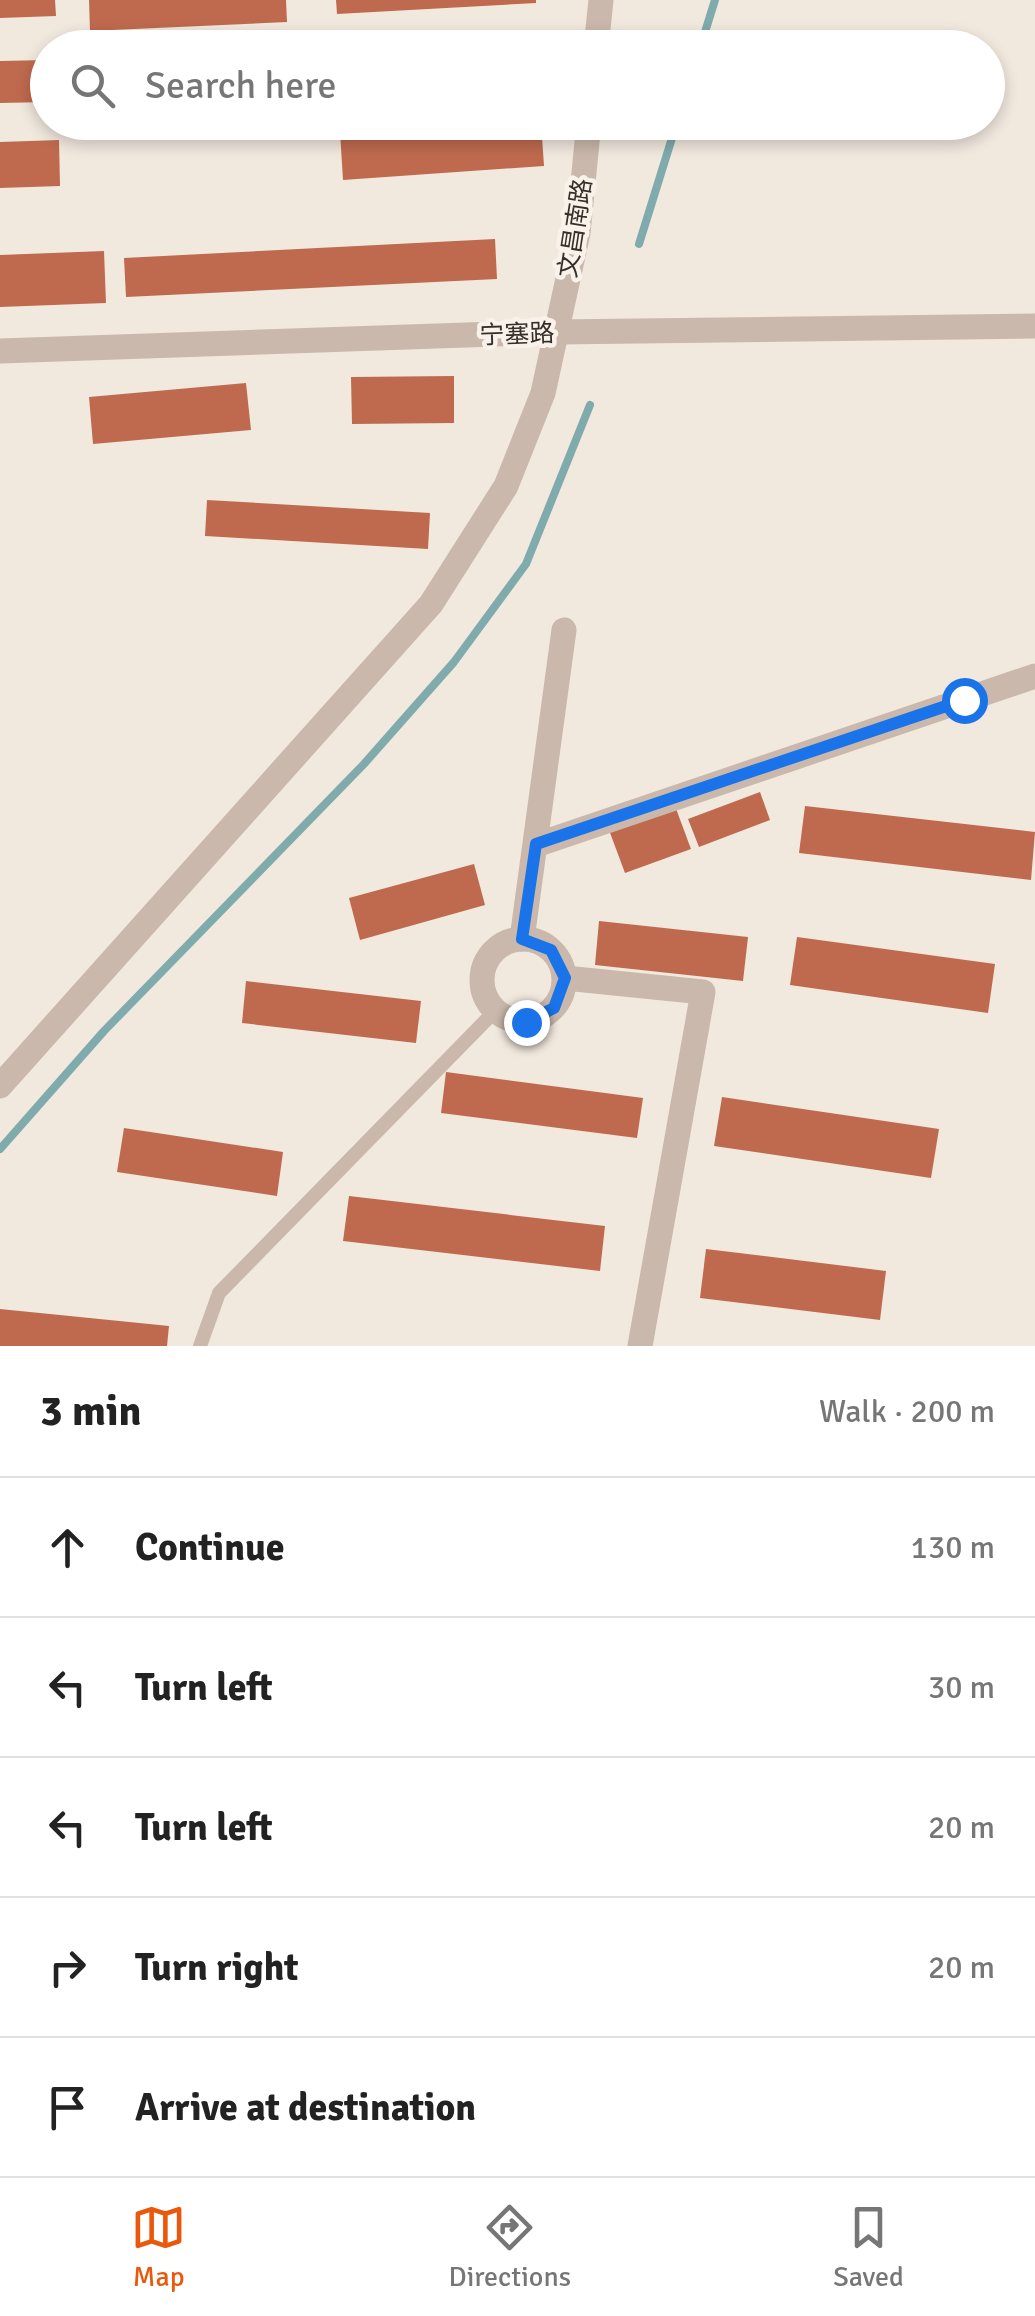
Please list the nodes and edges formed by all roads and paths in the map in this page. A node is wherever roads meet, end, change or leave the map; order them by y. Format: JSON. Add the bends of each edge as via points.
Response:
{"nodes":[{"id":1,"x":601,"y":0,"type":"edge"},
{"id":2,"x":598,"y":30,"type":"edge"},
{"id":3,"x":586,"y":140,"type":"edge"},
{"id":4,"x":1035,"y":326,"type":"edge"},
{"id":5,"x":556,"y":332,"type":"junction"},
{"id":6,"x":0,"y":352,"type":"edge"},
{"id":7,"x":564,"y":630,"type":"dead end"},
{"id":8,"x":1035,"y":676,"type":"edge"},
{"id":9,"x":536,"y":844,"type":"junction"},
{"id":10,"x":522,"y":939,"type":"junction"},
{"id":11,"x":565,"y":978,"type":"junction"},
{"id":12,"x":495,"y":1011,"type":"junction"},
{"id":13,"x":0,"y":1086,"type":"edge"},
{"id":14,"x":200,"y":1346,"type":"edge"},
{"id":15,"x":640,"y":1346,"type":"edge"}],
"edges":[{"from":1,"to":2,"type":"street"},
{"from":3,"to":5,"type":"street","name":"文昌南路","via":[[578,233]]},
{"from":4,"to":5,"type":"street","name":"宁塞路"},
{"from":5,"to":6,"type":"street","name":"宁塞路"},
{"from":5,"to":13,"type":"street","name":"文昌南路","via":[[543,394],[506,486],[431,604]]},
{"from":7,"to":9,"type":"street"},
{"from":8,"to":9,"type":"street"},
{"from":9,"to":10,"type":"street"},
{"from":10,"to":11,"type":"street","via":[[551,950]]},
{"from":10,"to":12,"type":"street","via":[[493,952],[484,966],[485,997]]},
{"from":11,"to":12,"type":"street","via":[[554,1008],[542,1017],[509,1020]]},
{"from":11,"to":15,"type":"street","via":[[703,992]]},
{"from":12,"to":14,"type":"lane","via":[[219,1293]]}]}
